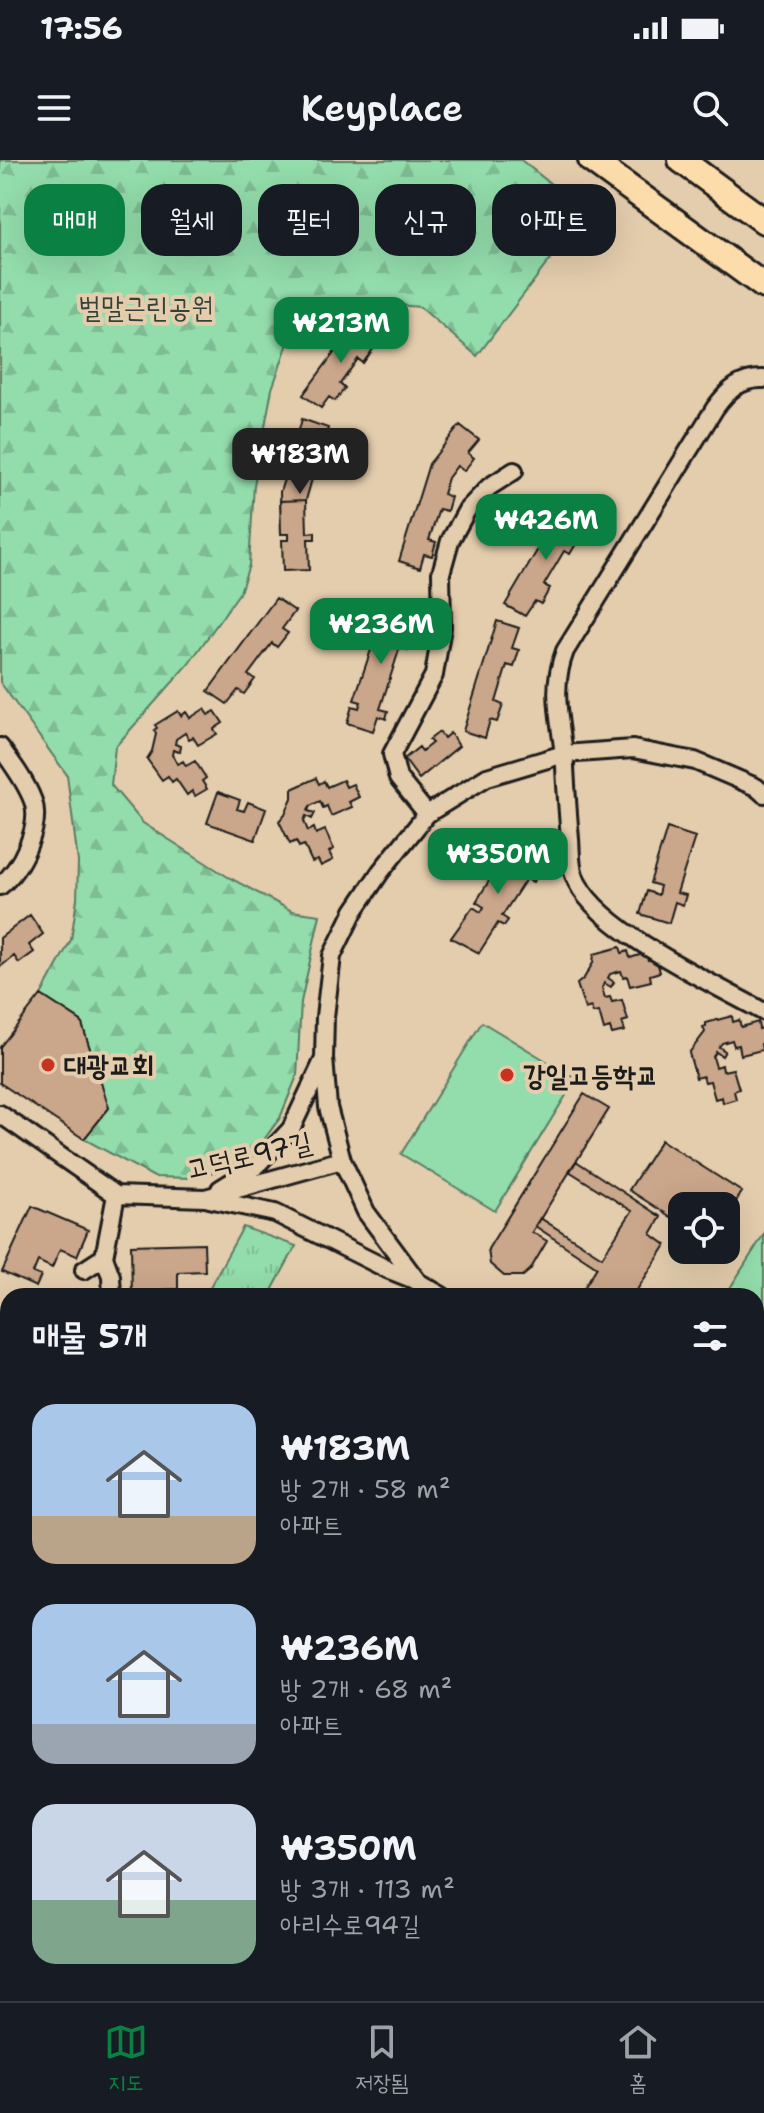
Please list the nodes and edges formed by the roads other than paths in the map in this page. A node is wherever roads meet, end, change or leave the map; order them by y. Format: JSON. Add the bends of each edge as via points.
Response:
{"nodes":[{"id":1,"x":591,"y":160,"type":"edge"},
{"id":2,"x":681,"y":160,"type":"edge"},
{"id":3,"x":764,"y":221,"type":"edge"},
{"id":4,"x":764,"y":286,"type":"edge"},
{"id":5,"x":764,"y":379,"type":"edge"},
{"id":6,"x":514,"y":471,"type":"dead end"},
{"id":7,"x":0,"y":747,"type":"edge"},
{"id":8,"x":564,"y":754,"type":"junction"},
{"id":9,"x":764,"y":794,"type":"edge"},
{"id":10,"x":427,"y":814,"type":"junction"},
{"id":11,"x":0,"y":886,"type":"edge"},
{"id":12,"x":764,"y":1012,"type":"edge"},
{"id":13,"x":324,"y":1058,"type":"junction"},
{"id":14,"x":0,"y":1114,"type":"edge"},
{"id":15,"x":342,"y":1160,"type":"junction"},
{"id":16,"x":116,"y":1195,"type":"junction"},
{"id":17,"x":205,"y":1198,"type":"junction"},
{"id":18,"x":104,"y":1257,"type":"junction"},
{"id":19,"x":84,"y":1270,"type":"dead end"},
{"id":20,"x":112,"y":1288,"type":"edge"},
{"id":21,"x":424,"y":1288,"type":"edge"},
{"id":22,"x":426,"y":1288,"type":"edge"}],
"edges":[{"from":1,"to":4,"type":"highway"},
{"from":2,"to":3,"type":"highway"},
{"from":5,"to":8,"type":"street","via":[[746,380],[727,391],[565,651],[555,696]]},
{"from":6,"to":10,"type":"street","via":[[467,510],[450,541],[441,573],[442,627],[434,675],[392,754],[398,778]]},
{"from":7,"to":11,"type":"street","via":[[34,804],[31,843]]},
{"from":8,"to":9,"type":"street","via":[[633,749],[695,761]]},
{"from":8,"to":10,"type":"street","via":[[487,777]]},
{"from":8,"to":12,"type":"street","via":[[573,873],[583,896],[644,944]]},
{"from":10,"to":13,"type":"street","via":[[354,911],[332,956]]},
{"from":13,"to":15,"type":"street","via":[[328,1107]]},
{"from":13,"to":17,"type":"street","via":[[291,1129],[255,1167]]},
{"from":14,"to":16,"type":"street"},
{"from":15,"to":17,"type":"street","name":"고덕로97길"},
{"from":15,"to":22,"type":"street","via":[[366,1212]]},
{"from":16,"to":17,"type":"street","name":"고덕로97길"},
{"from":16,"to":18,"type":"street"},
{"from":17,"to":21,"type":"street","via":[[275,1213]]},
{"from":18,"to":19,"type":"street"},
{"from":18,"to":20,"type":"street"}]}
